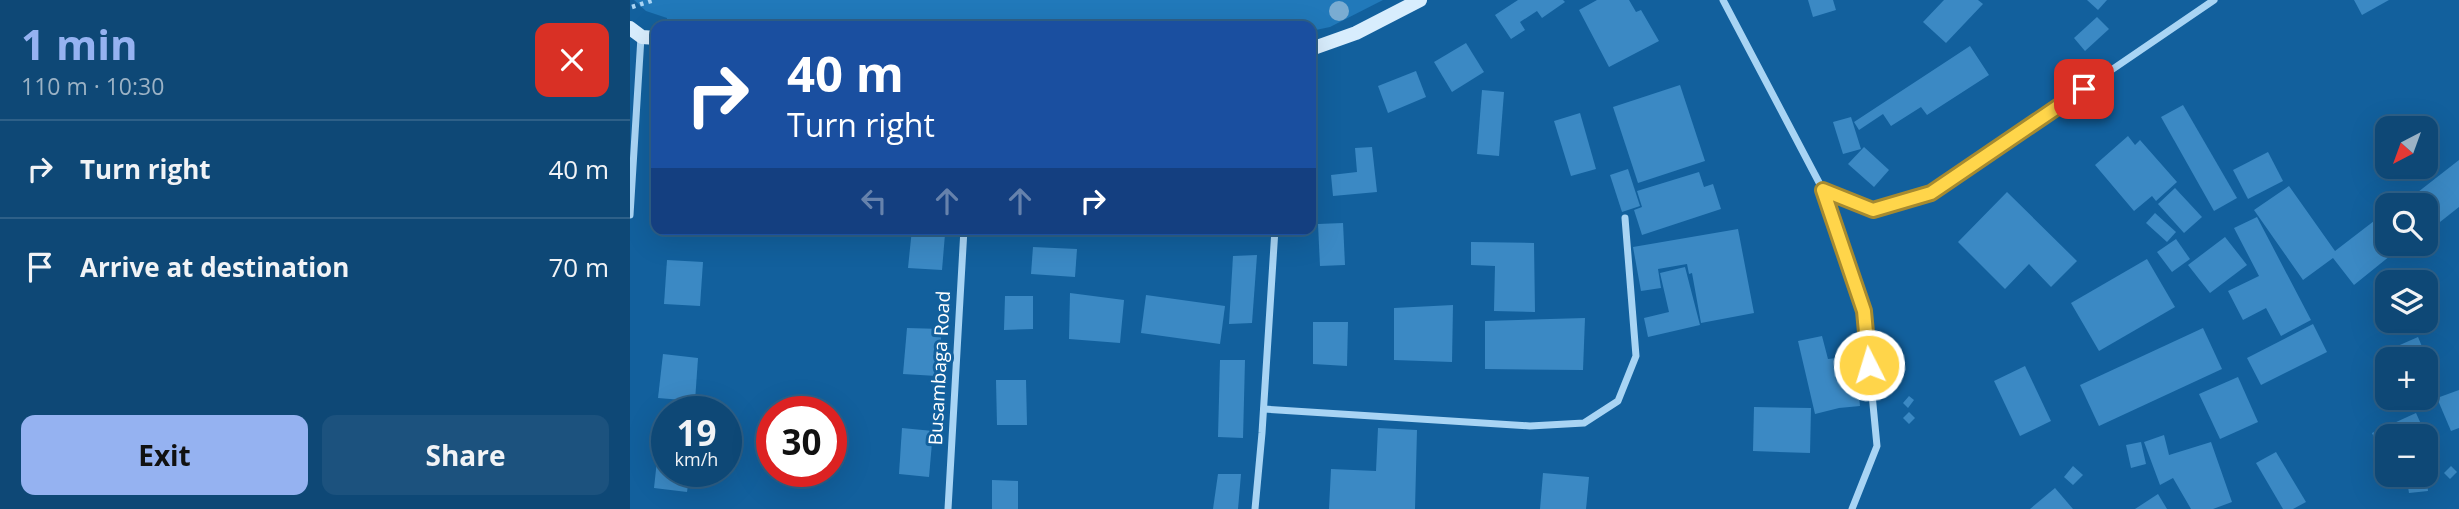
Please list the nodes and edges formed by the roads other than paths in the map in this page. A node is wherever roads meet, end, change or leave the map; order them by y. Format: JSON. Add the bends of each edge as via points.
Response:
{"nodes":[{"id":1,"x":1420,"y":0,"type":"edge"},
{"id":2,"x":1723,"y":0,"type":"edge"},
{"id":3,"x":2214,"y":0,"type":"edge"},
{"id":4,"x":640,"y":35,"type":"edge"},
{"id":5,"x":1316,"y":47,"type":"edge"},
{"id":6,"x":1823,"y":190,"type":"junction"},
{"id":7,"x":630,"y":215,"type":"edge"},
{"id":8,"x":1625,"y":218,"type":"dead end"},
{"id":9,"x":964,"y":235,"type":"edge"},
{"id":10,"x":1275,"y":235,"type":"edge"},
{"id":11,"x":1264,"y":409,"type":"junction"},
{"id":12,"x":948,"y":509,"type":"edge"},
{"id":13,"x":1255,"y":509,"type":"edge"},
{"id":14,"x":1852,"y":509,"type":"edge"}],
"edges":[{"from":1,"to":5,"type":"main road","via":[[1356,33]]},
{"from":2,"to":6,"type":"street"},
{"from":3,"to":6,"type":"street","via":[[1931,193],[1873,210]]},
{"from":4,"to":7,"type":"street"},
{"from":6,"to":14,"type":"street","via":[[1864,311],[1877,446]]},
{"from":8,"to":11,"type":"street","via":[[1636,356],[1618,401],[1584,423],[1530,426]]},
{"from":9,"to":12,"type":"street","name":"Busambaga Road"},
{"from":10,"to":11,"type":"street"},
{"from":11,"to":13,"type":"street"}]}
